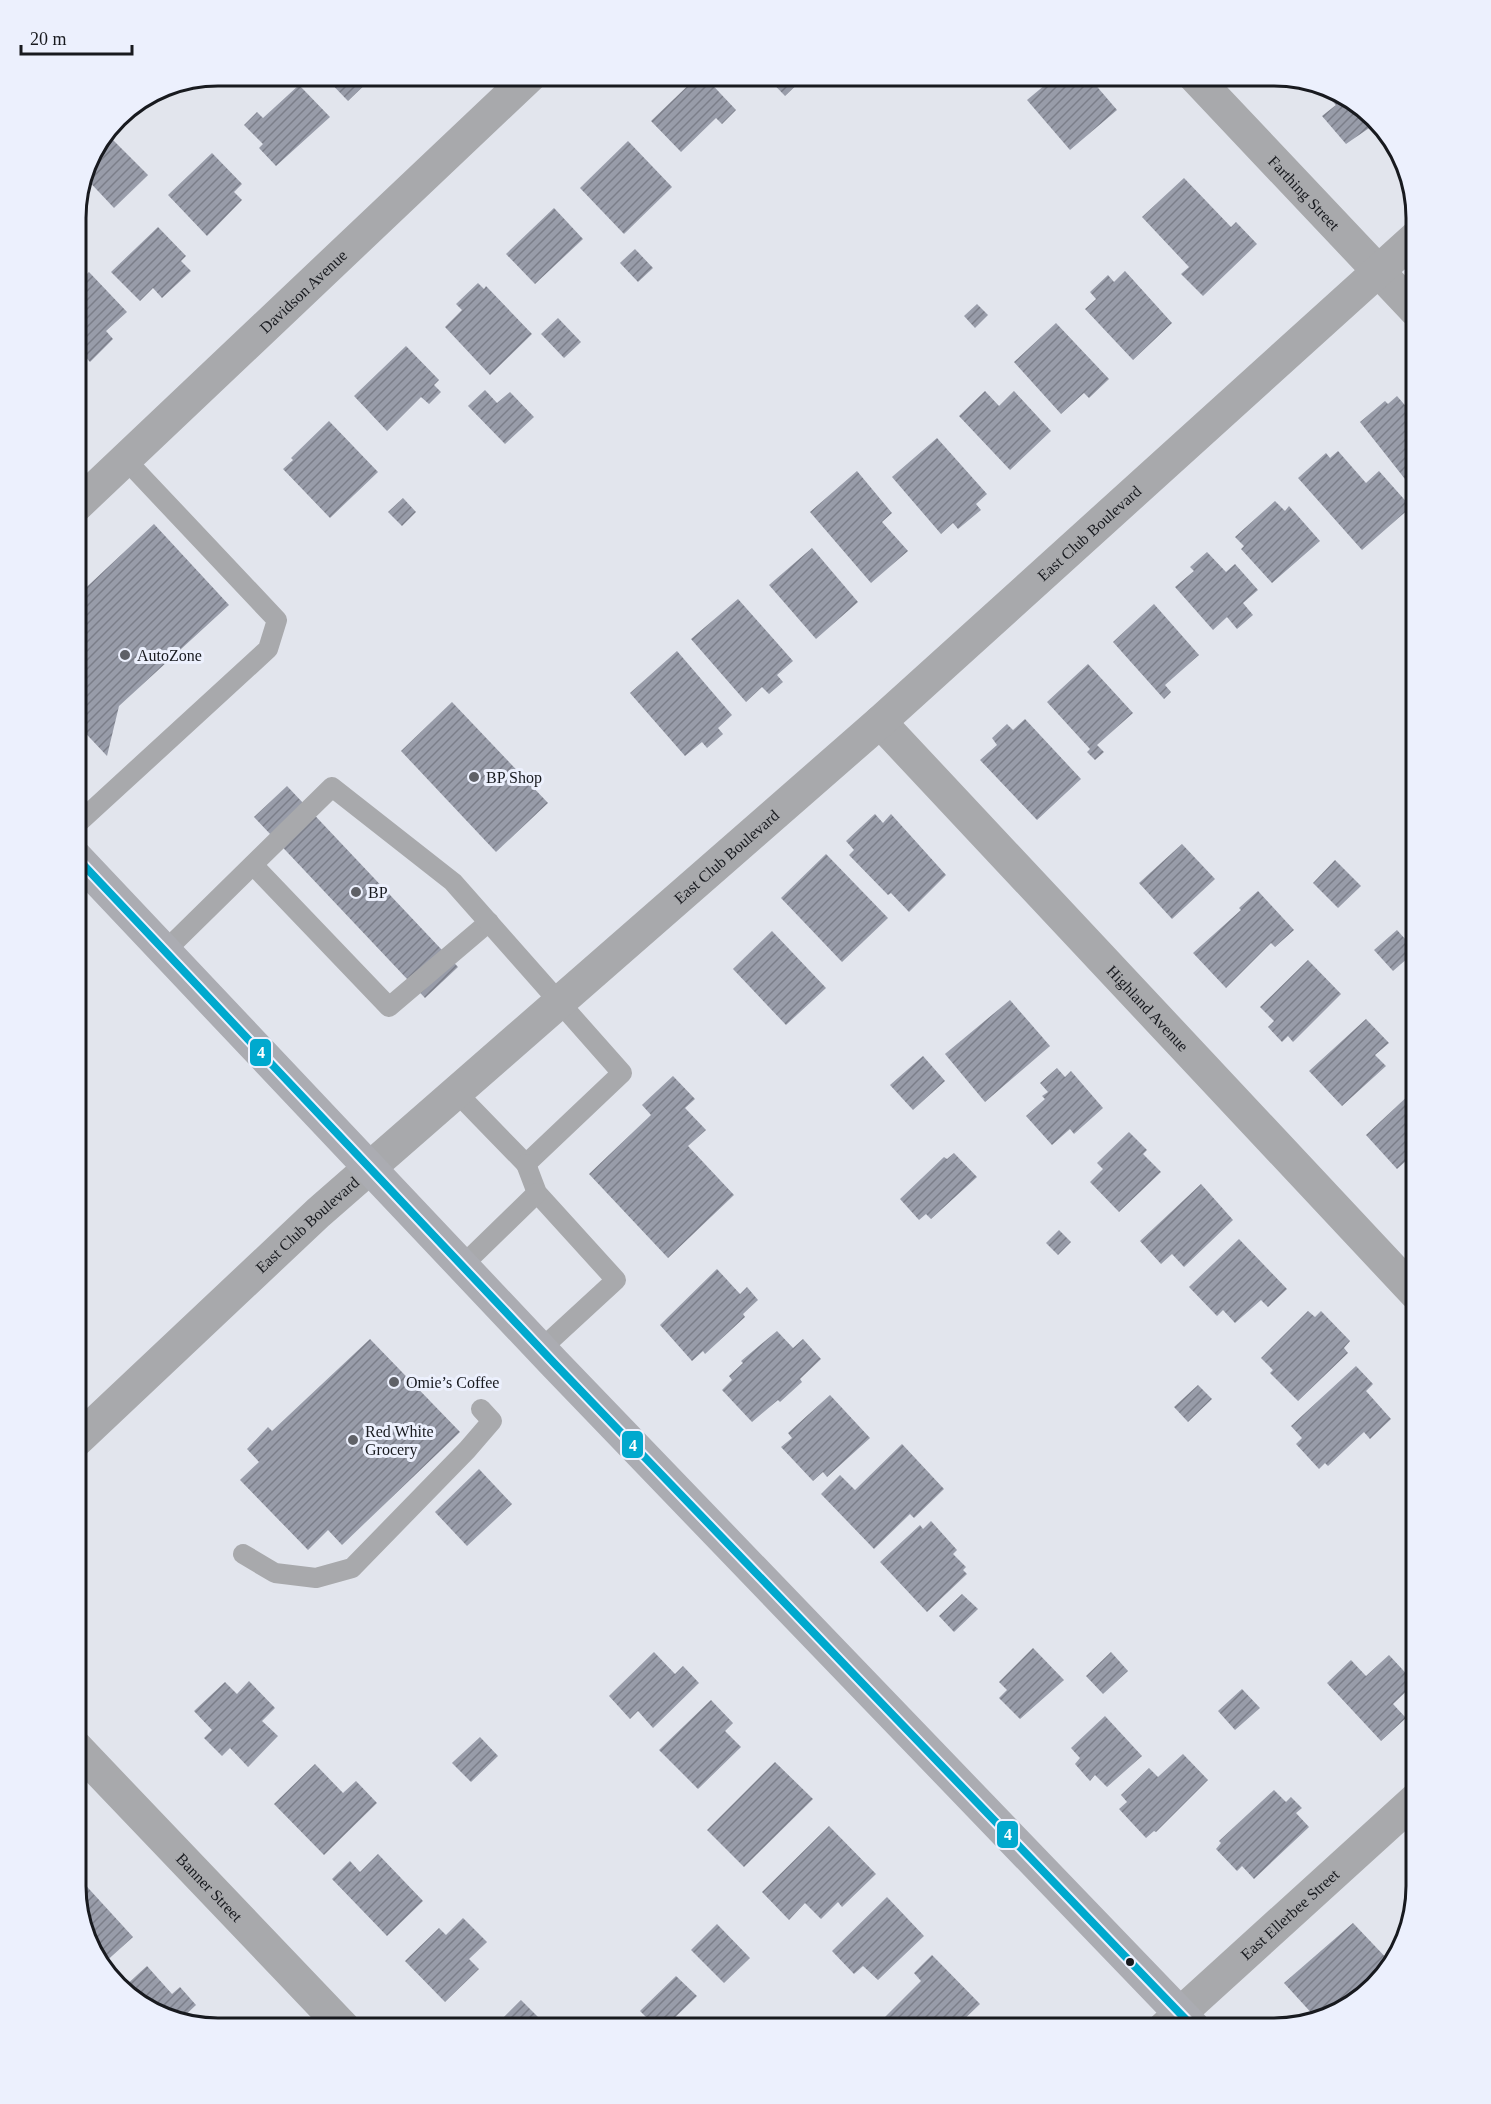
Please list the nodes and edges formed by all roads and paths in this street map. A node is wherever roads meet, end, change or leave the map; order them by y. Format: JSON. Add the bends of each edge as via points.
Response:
{"nodes":[{"id":1,"x":519,"y":86,"type":"edge"},
{"id":2,"x":1203,"y":86,"type":"edge"},
{"id":3,"x":1406,"y":246,"type":"edge"},
{"id":4,"x":1378,"y":270,"type":"junction"},
{"id":5,"x":1406,"y":300,"type":"edge"},
{"id":6,"x":126,"y":460,"type":"junction"},
{"id":7,"x":86,"y":497,"type":"edge"},
{"id":8,"x":879,"y":722,"type":"junction"},
{"id":9,"x":86,"y":816,"type":"edge"},
{"id":10,"x":253,"y":865,"type":"junction"},
{"id":11,"x":86,"y":868,"type":"edge"},
{"id":12,"x":489,"y":922,"type":"junction"},
{"id":13,"x":165,"y":951,"type":"junction"},
{"id":14,"x":561,"y":1002,"type":"junction"},
{"id":15,"x":457,"y":1093,"type":"junction"},
{"id":16,"x":526,"y":1164,"type":"junction"},
{"id":17,"x":371,"y":1168,"type":"junction"},
{"id":18,"x":537,"y":1193,"type":"junction"},
{"id":19,"x":462,"y":1265,"type":"junction"},
{"id":20,"x":1406,"y":1283,"type":"edge"},
{"id":21,"x":541,"y":1349,"type":"junction"},
{"id":22,"x":481,"y":1409,"type":"dead end"},
{"id":23,"x":86,"y":1432,"type":"edge"},
{"id":24,"x":243,"y":1554,"type":"dead end"},
{"id":25,"x":86,"y":1758,"type":"edge"},
{"id":26,"x":1406,"y":1808,"type":"edge"},
{"id":27,"x":335,"y":2018,"type":"edge"},
{"id":28,"x":1173,"y":2018,"type":"edge"},
{"id":29,"x":1185,"y":2018,"type":"edge"}],
"edges":[{"from":1,"to":6,"type":"street","name":"Davidson Avenue"},
{"from":2,"to":4,"type":"street","name":"Farthing Street"},
{"from":3,"to":4,"type":"street","name":"East Club Boulevard"},
{"from":4,"to":5,"type":"street","name":"Farthing Street"},
{"from":4,"to":8,"type":"street","name":"East Club Boulevard"},
{"from":6,"to":7,"type":"street","name":"Davidson Avenue"},
{"from":6,"to":9,"type":"lane","via":[[277,621],[268,649]]},
{"from":8,"to":14,"type":"street","name":"East Club Boulevard"},
{"from":8,"to":20,"type":"street","name":"Highland Avenue"},
{"from":10,"to":12,"type":"lane","via":[[332,787],[453,882]]},
{"from":10,"to":12,"type":"lane","via":[[389,1007]]},
{"from":10,"to":13,"type":"lane"},
{"from":11,"to":13,"type":"main road"},
{"from":12,"to":14,"type":"lane"},
{"from":13,"to":17,"type":"main road"},
{"from":14,"to":15,"type":"street","name":"East Club Boulevard"},
{"from":14,"to":16,"type":"lane","via":[[622,1073]]},
{"from":15,"to":16,"type":"lane"},
{"from":15,"to":17,"type":"street","name":"East Club Boulevard"},
{"from":16,"to":18,"type":"lane"},
{"from":17,"to":19,"type":"main road"},
{"from":17,"to":23,"type":"street","name":"East Club Boulevard"},
{"from":18,"to":19,"type":"lane"},
{"from":18,"to":21,"type":"lane","via":[[616,1280]]},
{"from":19,"to":21,"type":"main road"},
{"from":21,"to":28,"type":"main road"},
{"from":22,"to":24,"type":"lane","via":[[492,1421],[352,1568],[316,1578],[275,1573]]},
{"from":25,"to":27,"type":"street","name":"Banner Street"},
{"from":26,"to":29,"type":"street","name":"East Ellerbee Street"}]}
